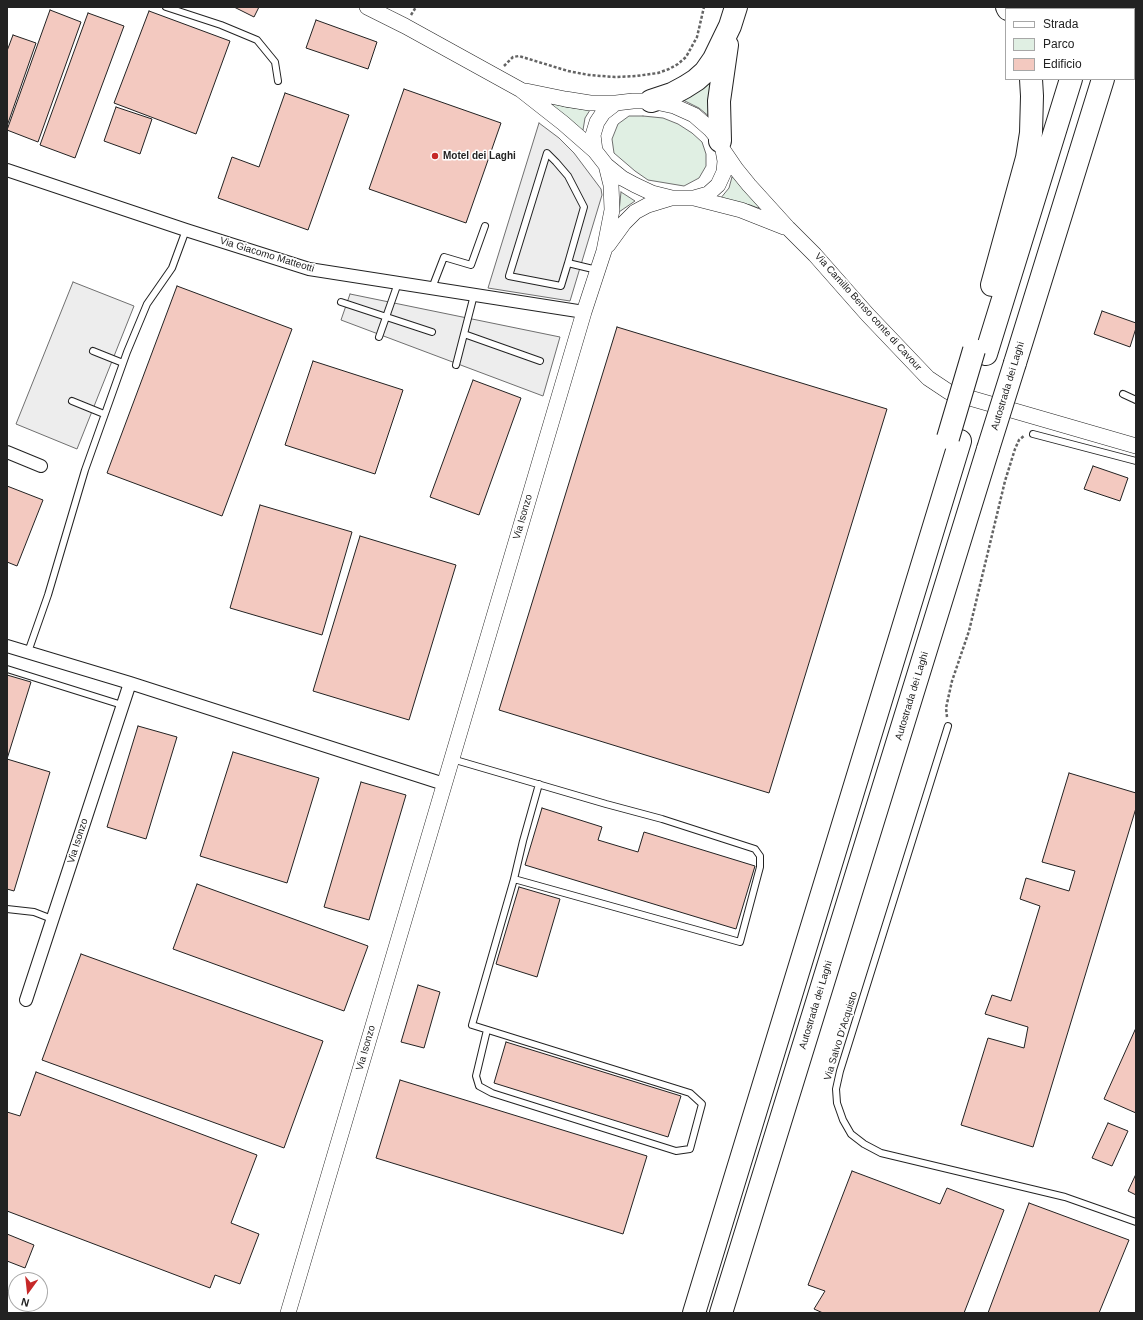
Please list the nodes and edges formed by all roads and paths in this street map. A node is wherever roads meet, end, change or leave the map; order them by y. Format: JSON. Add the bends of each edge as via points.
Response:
{"nodes":[{"id":1,"x":166,"y":7,"type":"edge"},
{"id":2,"x":367,"y":7,"type":"edge"},
{"id":3,"x":704,"y":7,"type":"edge"},
{"id":4,"x":733,"y":17,"type":"edge"},
{"id":5,"x":496,"y":76,"type":"junction"},
{"id":6,"x":1031,"y":80,"type":"edge"},
{"id":7,"x":1071,"y":80,"type":"edge"},
{"id":8,"x":1103,"y":80,"type":"edge"},
{"id":9,"x":1114,"y":80,"type":"edge"},
{"id":10,"x":278,"y":81,"type":"dead end"},
{"id":11,"x":521,"y":90,"type":"junction"},
{"id":12,"x":652,"y":101,"type":"junction"},
{"id":13,"x":616,"y":103,"type":"junction"},
{"id":14,"x":722,"y":145,"type":"junction"},
{"id":15,"x":595,"y":151,"type":"junction"},
{"id":16,"x":606,"y":165,"type":"junction"},
{"id":17,"x":7,"y":170,"type":"edge"},
{"id":18,"x":672,"y":198,"type":"junction"},
{"id":19,"x":694,"y":198,"type":"junction"},
{"id":20,"x":485,"y":226,"type":"dead end"},
{"id":21,"x":788,"y":228,"type":"junction"},
{"id":22,"x":186,"y":230,"type":"junction"},
{"id":23,"x":604,"y":251,"type":"junction"},
{"id":24,"x":1048,"y":257,"type":"junction"},
{"id":25,"x":568,"y":263,"type":"junction"},
{"id":26,"x":597,"y":270,"type":"junction"},
{"id":27,"x":398,"y":283,"type":"junction"},
{"id":28,"x":432,"y":288,"type":"junction"},
{"id":29,"x":474,"y":295,"type":"junction"},
{"id":30,"x":341,"y":302,"type":"dead end"},
{"id":31,"x":584,"y":312,"type":"junction"},
{"id":32,"x":386,"y":316,"type":"junction"},
{"id":33,"x":432,"y":332,"type":"dead end"},
{"id":34,"x":464,"y":334,"type":"junction"},
{"id":35,"x":379,"y":336,"type":"dead end"},
{"id":36,"x":93,"y":351,"type":"dead end"},
{"id":37,"x":980,"y":352,"type":"junction"},
{"id":38,"x":540,"y":361,"type":"dead end"},
{"id":39,"x":123,"y":363,"type":"junction"},
{"id":40,"x":456,"y":365,"type":"dead end"},
{"id":41,"x":1123,"y":394,"type":"dead end"},
{"id":42,"x":1136,"y":400,"type":"edge"},
{"id":43,"x":72,"y":401,"type":"dead end"},
{"id":44,"x":104,"y":414,"type":"junction"},
{"id":45,"x":1033,"y":434,"type":"joint"},
{"id":46,"x":1136,"y":446,"type":"edge"},
{"id":47,"x":7,"y":452,"type":"edge"},
{"id":48,"x":1136,"y":461,"type":"edge"},
{"id":49,"x":41,"y":466,"type":"dead end"},
{"id":50,"x":7,"y":646,"type":"edge"},
{"id":51,"x":28,"y":652,"type":"junction"},
{"id":52,"x":7,"y":669,"type":"edge"},
{"id":53,"x":130,"y":683,"type":"junction"},
{"id":54,"x":122,"y":705,"type":"junction"},
{"id":55,"x":948,"y":726,"type":"joint"},
{"id":56,"x":452,"y":759,"type":"junction"},
{"id":57,"x":444,"y":784,"type":"junction"},
{"id":58,"x":539,"y":784,"type":"junction"},
{"id":59,"x":514,"y":879,"type":"junction"},
{"id":60,"x":7,"y":909,"type":"edge"},
{"id":61,"x":52,"y":919,"type":"junction"},
{"id":62,"x":26,"y":1000,"type":"dead end"},
{"id":63,"x":488,"y":1030,"type":"junction"},
{"id":64,"x":1136,"y":1222,"type":"edge"},
{"id":65,"x":288,"y":1313,"type":"edge"},
{"id":66,"x":694,"y":1313,"type":"edge"},
{"id":67,"x":721,"y":1313,"type":"edge"}],
"edges":[{"from":1,"to":10,"type":"lane","via":[[257,40],[274,62]]},
{"from":2,"to":5,"type":"street"},
{"from":3,"to":5,"type":"path","via":[[697,37],[686,57],[678,64],[658,73],[636,76],[589,75],[519,56],[510,60]]},
{"from":4,"to":12,"type":"highway","via":[[714,59],[705,72],[672,94]]},
{"from":4,"to":14,"type":"highway","via":[[719,101]]},
{"from":5,"to":11,"type":"street"},
{"from":6,"to":37,"type":"highway","via":[[1031,133],[1027,158]]},
{"from":7,"to":37,"type":"highway"},
{"from":8,"to":24,"type":"highway","name":"Autostrada dei Laghi"},
{"from":9,"to":24,"type":"highway"},
{"from":11,"to":13,"type":"street","via":[[590,103]]},
{"from":11,"to":15,"type":"street"},
{"from":12,"to":13,"type":"street"},
{"from":12,"to":14,"type":"street","via":[[674,106],[694,115],[710,128]]},
{"from":13,"to":15,"type":"street","via":[[603,113],[597,122],[594,135]]},
{"from":14,"to":19,"type":"street","via":[[724,172],[718,185],[708,194]]},
{"from":14,"to":21,"type":"street","name":"Via Camillo Benso conte di Cavour","via":[[744,180]]},
{"from":15,"to":16,"type":"street"},
{"from":16,"to":18,"type":"street","via":[[635,185]]},
{"from":16,"to":23,"type":"street","name":"Via Isonzo","via":[[611,185],[612,210]]},
{"from":17,"to":22,"type":"street","name":"Via Giacomo Matteotti"},
{"from":18,"to":19,"type":"street"},
{"from":18,"to":23,"type":"street","name":"Via Isonzo","via":[[635,212]]},
{"from":19,"to":21,"type":"street","name":"Via Camillo Benso conte di Cavour","via":[[741,210]]},
{"from":20,"to":28,"type":"lane","via":[[471,265],[444,257]]},
{"from":21,"to":46,"type":"street","name":"Via Camillo Benso conte di Cavour","via":[[816,255],[867,314],[928,378],[949,392]]},
{"from":22,"to":27,"type":"street","name":"Via Giacomo Matteotti","via":[[309,270]]},
{"from":22,"to":39,"type":"lane","via":[[172,268],[147,304]]},
{"from":23,"to":26,"type":"street","name":"Via Isonzo"},
{"from":24,"to":67,"type":"highway","name":"Autostrada dei Laghi","bridge":true},
{"from":25,"to":25,"type":"lane","via":[[584,207],[568,176],[546,153],[509,276],[561,286]]},
{"from":25,"to":26,"type":"lane"},
{"from":26,"to":31,"type":"street","name":"Via Isonzo"},
{"from":27,"to":28,"type":"street","name":"Via Giacomo Matteotti"},
{"from":27,"to":32,"type":"lane"},
{"from":28,"to":29,"type":"street","name":"Via Giacomo Matteotti"},
{"from":29,"to":31,"type":"street","name":"Via Giacomo Matteotti"},
{"from":29,"to":34,"type":"lane"},
{"from":30,"to":32,"type":"lane"},
{"from":31,"to":56,"type":"street","name":"Via Isonzo"},
{"from":32,"to":33,"type":"lane"},
{"from":32,"to":35,"type":"lane"},
{"from":34,"to":38,"type":"lane"},
{"from":34,"to":40,"type":"lane"},
{"from":36,"to":39,"type":"lane"},
{"from":37,"to":66,"type":"highway","via":[[861,766]]},
{"from":39,"to":44,"type":"lane"},
{"from":41,"to":42,"type":"lane"},
{"from":43,"to":44,"type":"lane"},
{"from":44,"to":51,"type":"lane"},
{"from":45,"to":48,"type":"lane"},
{"from":45,"to":55,"type":"path","via":[[1024,435],[1015,449],[995,519],[973,618],[952,681],[946,708]]},
{"from":47,"to":49,"type":"street"},
{"from":50,"to":51,"type":"street"},
{"from":51,"to":53,"type":"street"},
{"from":52,"to":54,"type":"lane"},
{"from":53,"to":54,"type":"street","name":"Via Isonzo"},
{"from":53,"to":57,"type":"street"},
{"from":54,"to":61,"type":"street","name":"Via Isonzo"},
{"from":55,"to":64,"type":"lane","name":"Via Salvo D'Acquisto","via":[[840,1071],[836,1089],[837,1103],[843,1120],[851,1134],[881,1153],[1065,1197]]},
{"from":56,"to":57,"type":"street","name":"Via Isonzo"},
{"from":56,"to":58,"type":"lane"},
{"from":57,"to":65,"type":"street","name":"Via Isonzo"},
{"from":58,"to":59,"type":"lane"},
{"from":58,"to":59,"type":"lane","via":[[755,849],[760,856],[760,867],[740,942]]},
{"from":59,"to":63,"type":"lane","via":[[472,1025]]},
{"from":60,"to":61,"type":"lane","via":[[34,912]]},
{"from":61,"to":62,"type":"street","name":"Via Isonzo"},
{"from":63,"to":63,"type":"lane","via":[[690,1093],[702,1104],[690,1149],[676,1151],[492,1093],[480,1086],[476,1076]]}]}
